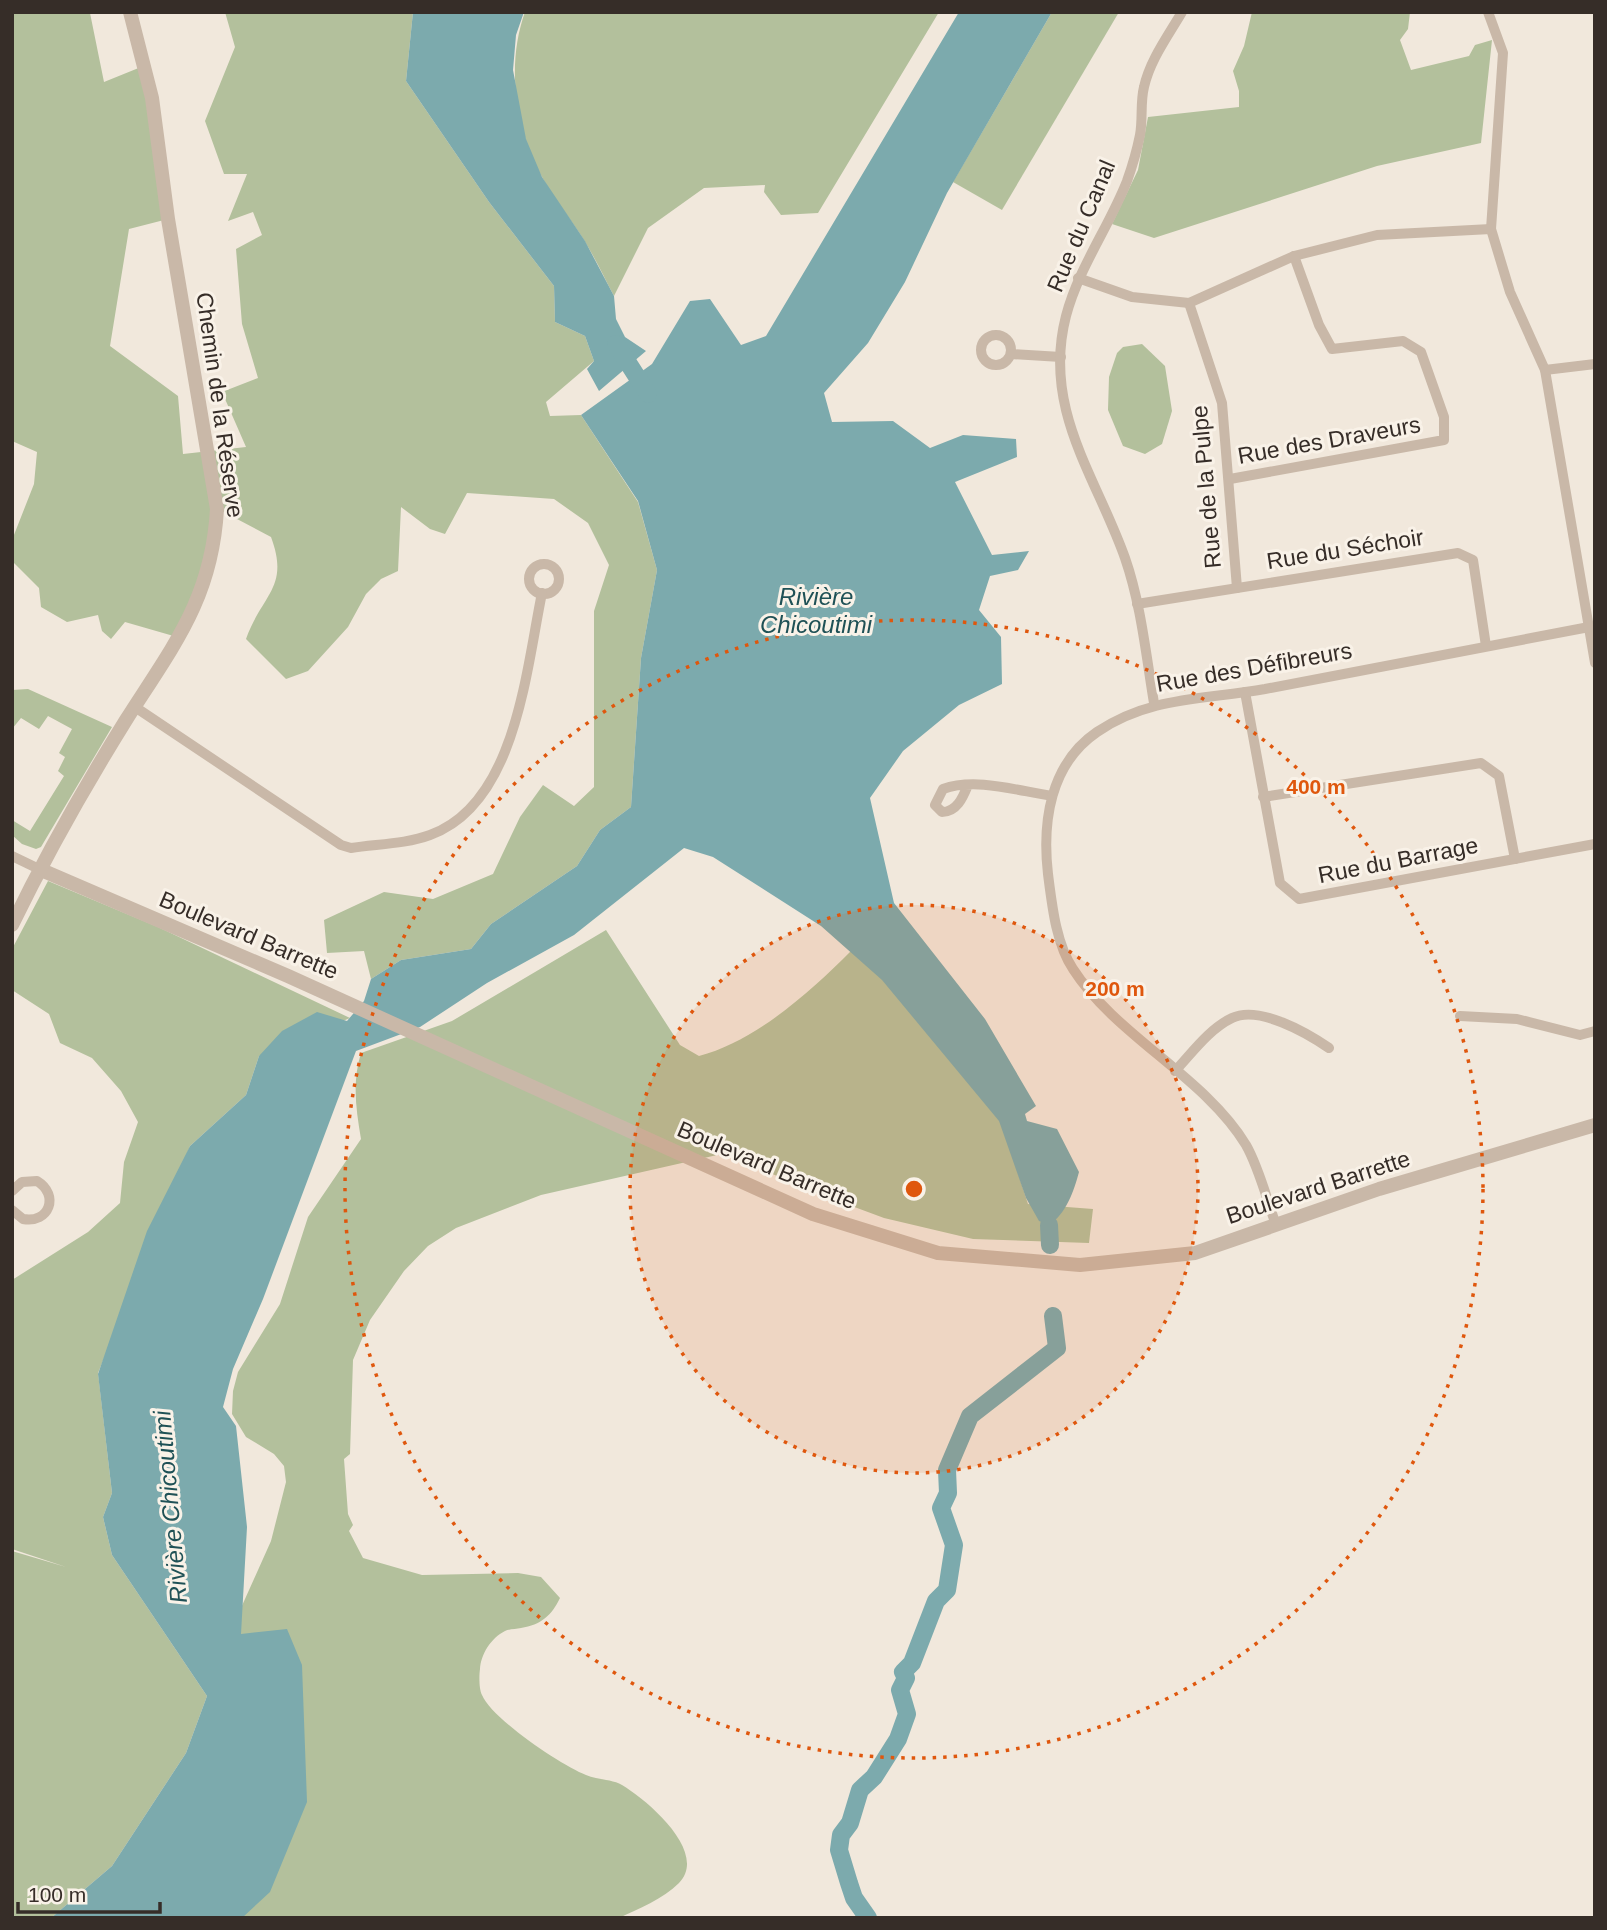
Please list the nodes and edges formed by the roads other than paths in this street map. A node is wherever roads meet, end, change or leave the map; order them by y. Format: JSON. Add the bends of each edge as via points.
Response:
{"nodes":[{"id":1,"x":130,"y":12,"type":"edge"},
{"id":2,"x":1182,"y":12,"type":"edge"},
{"id":3,"x":1488,"y":12,"type":"edge"},
{"id":4,"x":1491,"y":229,"type":"junction"},
{"id":5,"x":1294,"y":256,"type":"junction"},
{"id":6,"x":1078,"y":278,"type":"junction"},
{"id":7,"x":1189,"y":303,"type":"junction"},
{"id":8,"x":1011,"y":354,"type":"dead end"},
{"id":9,"x":1061,"y":357,"type":"junction"},
{"id":10,"x":1595,"y":364,"type":"edge"},
{"id":11,"x":1545,"y":370,"type":"junction"},
{"id":12,"x":1230,"y":479,"type":"junction"},
{"id":13,"x":1237,"y":587,"type":"junction"},
{"id":14,"x":542,"y":593,"type":"dead end"},
{"id":15,"x":1137,"y":604,"type":"junction"},
{"id":16,"x":1588,"y":627,"type":"junction"},
{"id":17,"x":1486,"y":646,"type":"junction"},
{"id":18,"x":1595,"y":663,"type":"edge"},
{"id":19,"x":1245,"y":692,"type":"junction"},
{"id":20,"x":1154,"y":704,"type":"junction"},
{"id":21,"x":135,"y":707,"type":"junction"},
{"id":22,"x":968,"y":785,"type":"dead end"},
{"id":23,"x":1052,"y":796,"type":"junction"},
{"id":24,"x":1263,"y":797,"type":"junction"},
{"id":25,"x":1595,"y":844,"type":"edge"},
{"id":26,"x":12,"y":856,"type":"edge"},
{"id":27,"x":1515,"y":859,"type":"junction"},
{"id":28,"x":39,"y":869,"type":"junction"},
{"id":29,"x":12,"y":925,"type":"edge"},
{"id":30,"x":1460,"y":1016,"type":"dead end"},
{"id":31,"x":1595,"y":1031,"type":"edge"},
{"id":32,"x":1329,"y":1048,"type":"dead end"},
{"id":33,"x":1175,"y":1071,"type":"junction"},
{"id":34,"x":1595,"y":1125,"type":"edge"},
{"id":35,"x":12,"y":1191,"type":"edge"},
{"id":36,"x":13,"y":1214,"type":"edge"},
{"id":37,"x":1275,"y":1222,"type":"junction"}],
"edges":[{"from":1,"to":21,"type":"street","name":"Chemin de la Réserve","via":[[152,98],[217,509],[215,545],[190,620]]},
{"from":2,"to":6,"type":"street","name":"Rue du Canal","via":[[1149,69],[1140,134],[1127,181]]},
{"from":3,"to":4,"type":"street","via":[[1503,53]]},
{"from":4,"to":5,"type":"street","via":[[1377,235]]},
{"from":4,"to":11,"type":"street","via":[[1510,292]]},
{"from":5,"to":7,"type":"street"},
{"from":5,"to":12,"type":"street","name":"Rue des Draveurs","via":[[1332,349],[1403,341],[1421,352],[1444,417],[1444,440]]},
{"from":6,"to":7,"type":"street","via":[[1132,297]]},
{"from":6,"to":9,"type":"street","name":"Rue du Canal","via":[[1065,318]]},
{"from":7,"to":12,"type":"street","name":"Rue de la Pulpe","via":[[1222,403]]},
{"from":8,"to":9,"type":"street"},
{"from":9,"to":15,"type":"street","name":"Rue du Canal","via":[[1065,416],[1125,558]]},
{"from":10,"to":11,"type":"street"},
{"from":11,"to":16,"type":"street"},
{"from":12,"to":13,"type":"street","name":"Rue de la Pulpe"},
{"from":13,"to":15,"type":"street","name":"Rue du Séchoir"},
{"from":13,"to":17,"type":"street","name":"Rue du Séchoir","via":[[1458,553],[1473,560]]},
{"from":14,"to":21,"type":"street","via":[[500,766],[489,788],[471,807],[431,835],[351,848],[341,845]]},
{"from":15,"to":20,"type":"street","name":"Rue du Canal"},
{"from":16,"to":17,"type":"street","name":"Rue des Défibreurs"},
{"from":16,"to":18,"type":"street"},
{"from":17,"to":19,"type":"street","name":"Rue des Défibreurs"},
{"from":19,"to":20,"type":"street","name":"Rue des Défibreurs"},
{"from":19,"to":24,"type":"street","name":"Rue du Barrage"},
{"from":20,"to":23,"type":"street","name":"Rue des Défibreurs","via":[[1083,743],[1063,767]]},
{"from":21,"to":28,"type":"street","name":"Chemin de la Réserve"},
{"from":22,"to":23,"type":"street"},
{"from":23,"to":33,"type":"street","name":"Rue des Défibreurs","via":[[1045,845],[1064,952],[1093,994]]},
{"from":24,"to":27,"type":"street","via":[[1481,763],[1499,776]]},
{"from":24,"to":27,"type":"street","name":"Rue du Barrage","via":[[1280,883],[1299,899]]},
{"from":25,"to":27,"type":"street","name":"Rue du Barrage"},
{"from":26,"to":28,"type":"street"},
{"from":28,"to":29,"type":"street","name":"Chemin de la Réserve"},
{"from":28,"to":37,"type":"street","name":"Boulevard Barrette","via":[[288,976],[813,1214],[938,1253],[1080,1265],[1195,1253]]},
{"from":30,"to":31,"type":"street","via":[[1517,1018],[1580,1035]]},
{"from":32,"to":33,"type":"street","via":[[1268,1017],[1234,1017],[1205,1037]]},
{"from":33,"to":37,"type":"street","name":"Rue des Défibreurs","via":[[1203,1095],[1246,1146]]},
{"from":34,"to":37,"type":"street","name":"Boulevard Barrette"},
{"from":35,"to":36,"type":"street","via":[[22,1182],[37,1181],[49,1192],[51,1201],[38,1219]]}]}
